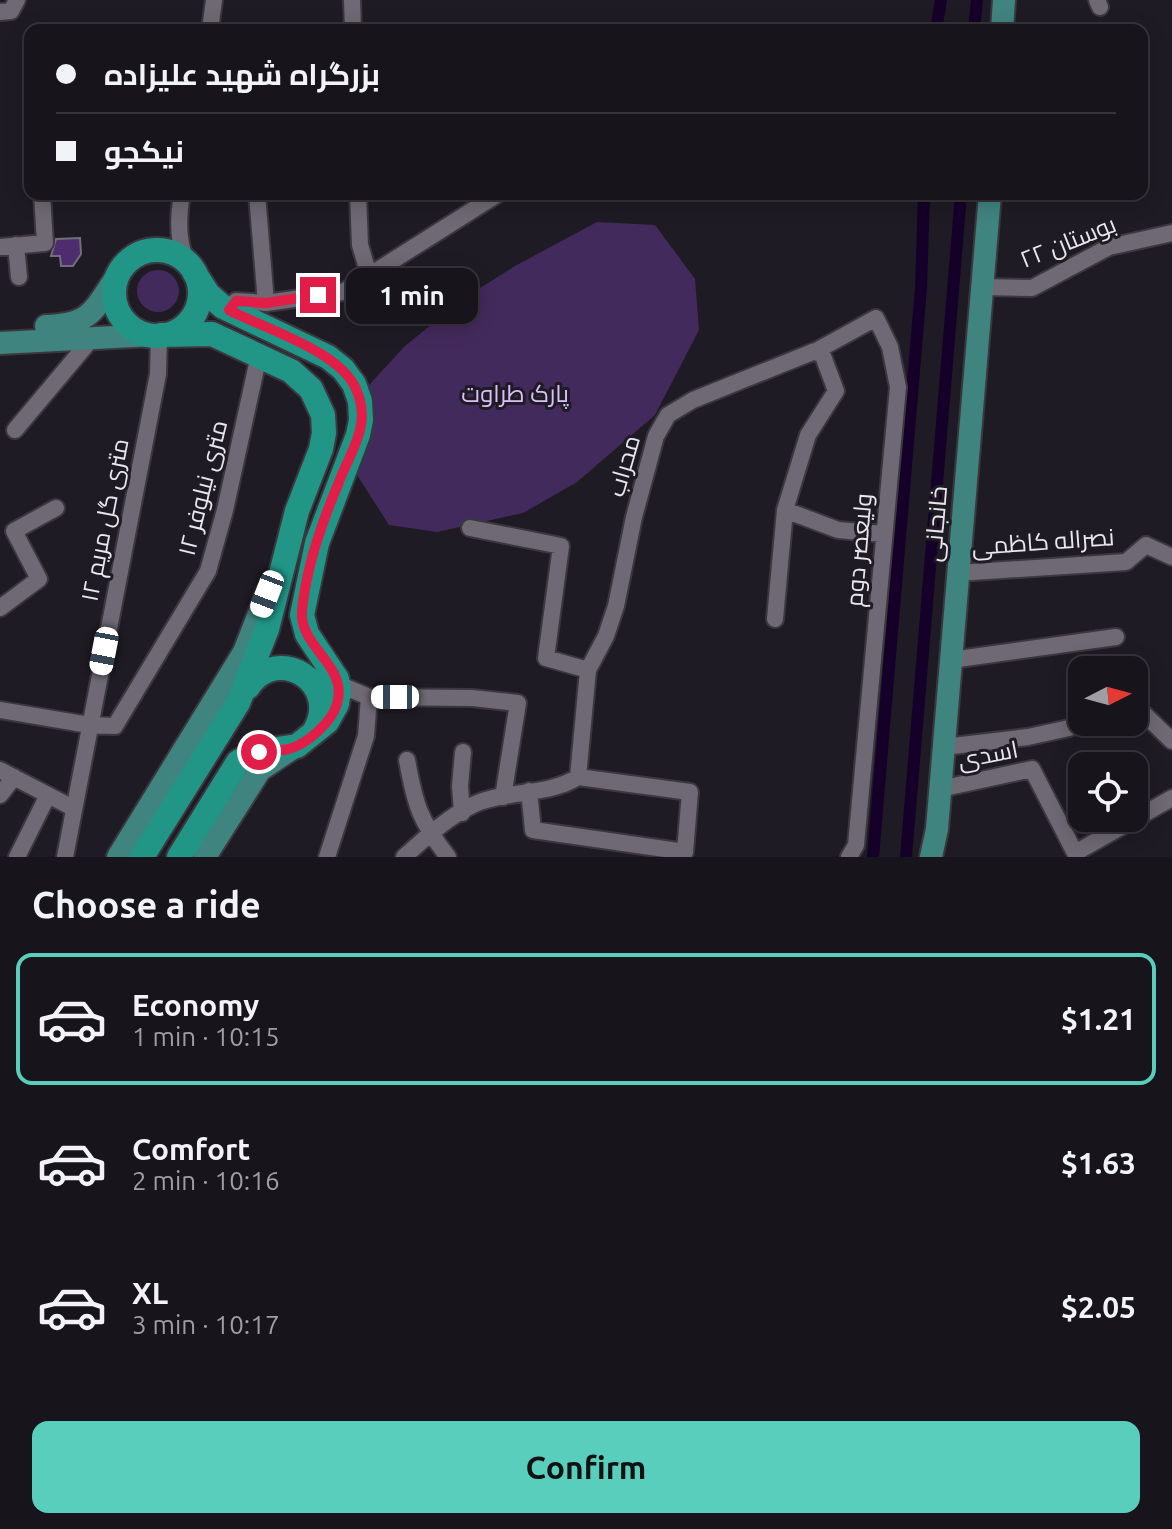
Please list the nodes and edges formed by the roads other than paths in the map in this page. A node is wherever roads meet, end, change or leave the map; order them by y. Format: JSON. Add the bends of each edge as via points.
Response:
{"nodes":[{"id":1,"x":17,"y":0,"type":"edge"},
{"id":2,"x":214,"y":0,"type":"edge"},
{"id":3,"x":352,"y":0,"type":"edge"},
{"id":4,"x":1004,"y":0,"type":"edge"},
{"id":5,"x":0,"y":12,"type":"edge"},
{"id":6,"x":211,"y":24,"type":"edge"},
{"id":7,"x":353,"y":24,"type":"edge"},
{"id":8,"x":1002,"y":24,"type":"edge"},
{"id":9,"x":42,"y":200,"type":"edge"},
{"id":10,"x":181,"y":200,"type":"edge"},
{"id":11,"x":257,"y":200,"type":"edge"},
{"id":12,"x":358,"y":200,"type":"edge"},
{"id":13,"x":488,"y":200,"type":"edge"},
{"id":14,"x":989,"y":200,"type":"edge"},
{"id":15,"x":1172,"y":233,"type":"edge"},
{"id":16,"x":8,"y":246,"type":"edge"},
{"id":17,"x":191,"y":267,"type":"junction"},
{"id":18,"x":369,"y":275,"type":"junction"},
{"id":19,"x":117,"y":276,"type":"junction"},
{"id":20,"x":19,"y":277,"type":"dead end"},
{"id":21,"x":982,"y":287,"type":"junction"},
{"id":22,"x":266,"y":303,"type":"junction"},
{"id":23,"x":229,"y":310,"type":"junction"},
{"id":24,"x":0,"y":328,"type":"edge"},
{"id":25,"x":158,"y":335,"type":"junction"},
{"id":26,"x":93,"y":337,"type":"junction"},
{"id":27,"x":0,"y":343,"type":"edge"},
{"id":28,"x":816,"y":351,"type":"junction"},
{"id":29,"x":259,"y":355,"type":"junction"},
{"id":30,"x":15,"y":430,"type":"dead end"},
{"id":31,"x":56,"y":508,"type":"dead end"},
{"id":32,"x":785,"y":510,"type":"junction"},
{"id":33,"x":294,"y":521,"type":"junction"},
{"id":34,"x":470,"y":528,"type":"dead end"},
{"id":35,"x":884,"y":534,"type":"junction"},
{"id":36,"x":1172,"y":557,"type":"edge"},
{"id":37,"x":958,"y":573,"type":"junction"},
{"id":38,"x":0,"y":608,"type":"edge"},
{"id":39,"x":775,"y":619,"type":"dead end"},
{"id":40,"x":1116,"y":637,"type":"dead end"},
{"id":41,"x":951,"y":660,"type":"junction"},
{"id":42,"x":588,"y":670,"type":"junction"},
{"id":43,"x":338,"y":684,"type":"junction"},
{"id":44,"x":369,"y":697,"type":"junction"},
{"id":45,"x":238,"y":703,"type":"junction"},
{"id":46,"x":0,"y":710,"type":"edge"},
{"id":47,"x":1148,"y":718,"type":"edge"},
{"id":48,"x":89,"y":725,"type":"junction"},
{"id":49,"x":1068,"y":728,"type":"edge"},
{"id":50,"x":305,"y":740,"type":"junction"},
{"id":51,"x":1172,"y":741,"type":"edge"},
{"id":52,"x":944,"y":747,"type":"junction"},
{"id":53,"x":463,"y":752,"type":"dead end"},
{"id":54,"x":407,"y":760,"type":"dead end"},
{"id":55,"x":7,"y":773,"type":"edge"},
{"id":56,"x":578,"y":777,"type":"junction"},
{"id":57,"x":940,"y":789,"type":"junction"},
{"id":58,"x":529,"y":791,"type":"junction"},
{"id":59,"x":0,"y":795,"type":"edge"},
{"id":60,"x":48,"y":795,"type":"junction"},
{"id":61,"x":503,"y":797,"type":"junction"},
{"id":62,"x":1172,"y":798,"type":"edge"},
{"id":63,"x":73,"y":808,"type":"junction"},
{"id":64,"x":462,"y":813,"type":"junction"},
{"id":65,"x":430,"y":834,"type":"junction"},
{"id":66,"x":1071,"y":855,"type":"edge"},
{"id":67,"x":17,"y":857,"type":"edge"},
{"id":68,"x":65,"y":857,"type":"edge"},
{"id":69,"x":118,"y":857,"type":"edge"},
{"id":70,"x":142,"y":857,"type":"edge"},
{"id":71,"x":179,"y":857,"type":"edge"},
{"id":72,"x":205,"y":857,"type":"edge"},
{"id":73,"x":327,"y":857,"type":"edge"},
{"id":74,"x":404,"y":857,"type":"edge"},
{"id":75,"x":448,"y":857,"type":"edge"},
{"id":76,"x":849,"y":857,"type":"edge"},
{"id":77,"x":931,"y":857,"type":"edge"}],
"edges":[{"from":1,"to":5,"type":"street","via":[[11,11]]},
{"from":2,"to":6,"type":"street"},
{"from":3,"to":7,"type":"street"},
{"from":4,"to":8,"type":"main road"},
{"from":9,"to":16,"type":"street","via":[[45,243]]},
{"from":10,"to":17,"type":"street","via":[[182,253]]},
{"from":11,"to":22,"type":"street"},
{"from":12,"to":18,"type":"street","via":[[360,245]]},
{"from":13,"to":18,"type":"street"},
{"from":14,"to":21,"type":"main road","name":"خانجانی"},
{"from":15,"to":21,"type":"street","name":"بوستان ۲۲","via":[[1109,247],[1032,288]]},
{"from":16,"to":20,"type":"street"},
{"from":17,"to":19,"type":"highway","via":[[171,252],[147,250],[130,259]]},
{"from":17,"to":23,"type":"highway","via":[[208,294]]},
{"from":17,"to":25,"type":"highway","via":[[200,295],[194,314],[182,327]]},
{"from":18,"to":22,"type":"street","via":[[343,292]]},
{"from":19,"to":24,"type":"main road","via":[[85,319]]},
{"from":19,"to":25,"type":"highway","via":[[114,297],[122,318],[136,330]]},
{"from":21,"to":37,"type":"main road","name":"خانجانی"},
{"from":22,"to":23,"type":"street","via":[[236,301]]},
{"from":23,"to":43,"type":"highway","via":[[333,361],[359,395],[360,429],[323,524],[302,612],[307,634]]},
{"from":25,"to":26,"type":"main road"},
{"from":25,"to":29,"type":"highway","via":[[212,334]]},
{"from":25,"to":48,"type":"street","name":"۱۲ متری گل مریم","via":[[158,374]]},
{"from":26,"to":27,"type":"main road"},
{"from":26,"to":30,"type":"street"},
{"from":28,"to":32,"type":"street","via":[[823,356],[836,391],[808,435]]},
{"from":28,"to":35,"type":"street","name":"ولیعصر دوم","via":[[876,318],[890,347],[898,387]]},
{"from":28,"to":42,"type":"street","name":"محراب","via":[[706,394],[668,415],[656,436],[637,503],[616,606]]},
{"from":29,"to":33,"type":"highway","via":[[293,372],[313,392],[324,421],[320,451]]},
{"from":29,"to":48,"type":"street","name":"۱۲ متری نیلوفر","via":[[208,571],[115,726]]},
{"from":31,"to":38,"type":"street","via":[[14,531],[39,579]]},
{"from":32,"to":35,"type":"street","via":[[838,530]]},
{"from":32,"to":39,"type":"street"},
{"from":33,"to":45,"type":"highway","via":[[270,620]]},
{"from":33,"to":69,"type":"main road","via":[[244,652]]},
{"from":34,"to":42,"type":"street","via":[[561,546],[546,658]]},
{"from":35,"to":76,"type":"street","name":"ولیعصر دوم","via":[[856,845]]},
{"from":36,"to":37,"type":"street","name":"نصراله کاظمی","via":[[1146,545],[1126,562]]},
{"from":37,"to":41,"type":"main road","name":"خانجانی"},
{"from":40,"to":41,"type":"street"},
{"from":41,"to":52,"type":"main road","name":"خانجانی"},
{"from":42,"to":56,"type":"street","name":"محراب"},
{"from":43,"to":44,"type":"street"},
{"from":43,"to":50,"type":"highway","via":[[335,711]]},
{"from":44,"to":61,"type":"street","via":[[518,703]]},
{"from":44,"to":73,"type":"street","via":[[366,736]]},
{"from":45,"to":50,"type":"highway","via":[[262,673],[277,668],[297,671],[314,685],[321,700],[320,720]]},
{"from":45,"to":70,"type":"highway"},
{"from":46,"to":48,"type":"street"},
{"from":47,"to":51,"type":"street"},
{"from":48,"to":63,"type":"street","name":"۱۲ متری گل مریم"},
{"from":49,"to":52,"type":"street"},
{"from":50,"to":71,"type":"highway","via":[[238,762]]},
{"from":50,"to":72,"type":"main road","via":[[260,770]]},
{"from":52,"to":57,"type":"main road","name":"خانجانی"},
{"from":53,"to":64,"type":"street"},
{"from":54,"to":65,"type":"street","via":[[414,801]]},
{"from":55,"to":59,"type":"street"},
{"from":55,"to":60,"type":"street"},
{"from":56,"to":58,"type":"street"},
{"from":56,"to":58,"type":"street","via":[[690,792],[685,852],[533,830]]},
{"from":57,"to":66,"type":"street","name":"اسدی","via":[[1032,769]]},
{"from":57,"to":77,"type":"main road","name":"خانجانی"},
{"from":58,"to":61,"type":"street"},
{"from":60,"to":63,"type":"street"},
{"from":60,"to":67,"type":"street"},
{"from":61,"to":64,"type":"street","via":[[474,804]]},
{"from":62,"to":66,"type":"street","name":"اسدی"},
{"from":63,"to":68,"type":"street","name":"۱۲ متری گل مریم"},
{"from":64,"to":65,"type":"street"},
{"from":65,"to":74,"type":"street"},
{"from":65,"to":75,"type":"street"}]}
